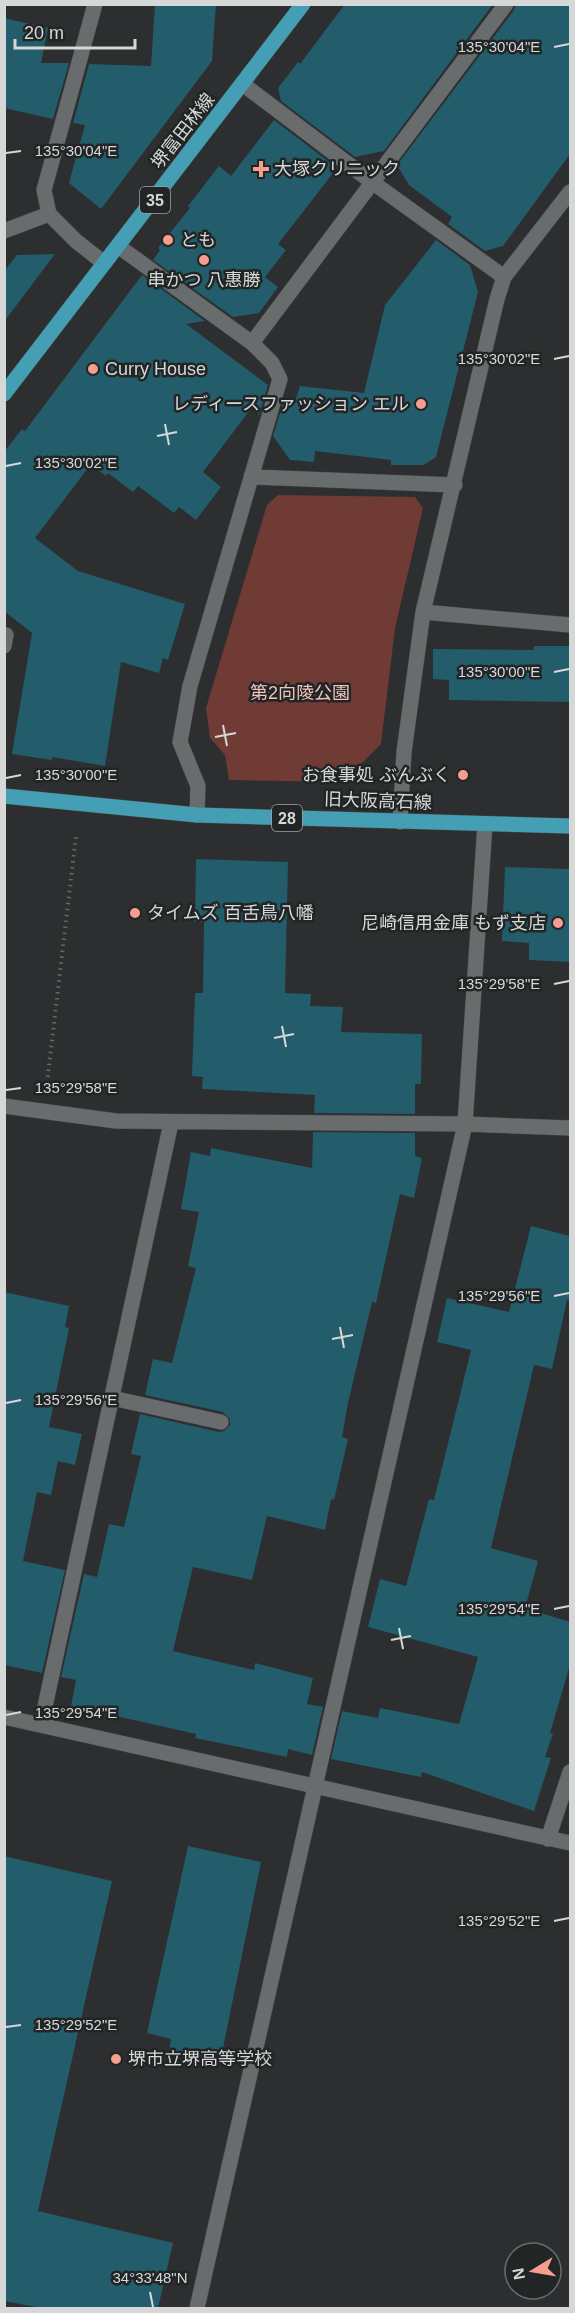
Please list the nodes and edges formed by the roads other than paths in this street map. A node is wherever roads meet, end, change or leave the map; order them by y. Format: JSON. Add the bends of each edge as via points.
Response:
{"nodes":[{"id":1,"x":95,"y":4,"type":"edge"},
{"id":2,"x":303,"y":4,"type":"edge"},
{"id":3,"x":506,"y":4,"type":"edge"},
{"id":4,"x":244,"y":85,"type":"junction"},
{"id":5,"x":372,"y":182,"type":"junction"},
{"id":6,"x":570,"y":192,"type":"edge"},
{"id":7,"x":49,"y":214,"type":"junction"},
{"id":8,"x":4,"y":231,"type":"edge"},
{"id":9,"x":118,"y":246,"type":"junction"},
{"id":10,"x":104,"y":263,"type":"junction"},
{"id":11,"x":504,"y":277,"type":"junction"},
{"id":12,"x":252,"y":343,"type":"junction"},
{"id":13,"x":4,"y":394,"type":"edge"},
{"id":14,"x":251,"y":477,"type":"junction"},
{"id":15,"x":454,"y":485,"type":"junction"},
{"id":16,"x":423,"y":612,"type":"junction"},
{"id":17,"x":570,"y":625,"type":"edge"},
{"id":18,"x":4,"y":796,"type":"edge"},
{"id":19,"x":197,"y":815,"type":"junction"},
{"id":20,"x":400,"y":822,"type":"junction"},
{"id":21,"x":485,"y":824,"type":"junction"},
{"id":22,"x":570,"y":826,"type":"edge"},
{"id":23,"x":4,"y":1106,"type":"edge"},
{"id":24,"x":171,"y":1123,"type":"junction"},
{"id":25,"x":465,"y":1124,"type":"junction"},
{"id":26,"x":570,"y":1128,"type":"edge"},
{"id":27,"x":112,"y":1398,"type":"junction"},
{"id":28,"x":221,"y":1422,"type":"dead end"},
{"id":29,"x":4,"y":1717,"type":"edge"},
{"id":30,"x":41,"y":1725,"type":"junction"},
{"id":31,"x":570,"y":1772,"type":"edge"},
{"id":32,"x":315,"y":1787,"type":"junction"},
{"id":33,"x":548,"y":1839,"type":"junction"},
{"id":34,"x":570,"y":1843,"type":"edge"},
{"id":35,"x":197,"y":2308,"type":"edge"}],
"edges":[{"from":1,"to":7,"type":"street","via":[[44,190]]},
{"from":2,"to":4,"type":"main road","name":"堺富田林線","number":"35"},
{"from":3,"to":5,"type":"street"},
{"from":4,"to":5,"type":"street"},
{"from":4,"to":9,"type":"main road","name":"堺富田林線","number":"35"},
{"from":5,"to":11,"type":"street"},
{"from":5,"to":12,"type":"street"},
{"from":6,"to":11,"type":"street"},
{"from":7,"to":8,"type":"street"},
{"from":7,"to":10,"type":"street"},
{"from":9,"to":10,"type":"main road","name":"堺富田林線","number":"35"},
{"from":9,"to":12,"type":"street"},
{"from":10,"to":13,"type":"main road","name":"堺富田林線","number":"35"},
{"from":11,"to":15,"type":"street"},
{"from":12,"to":14,"type":"street","via":[[272,363],[280,379]]},
{"from":14,"to":15,"type":"street"},
{"from":14,"to":19,"type":"street","via":[[190,686],[180,742],[198,786]]},
{"from":15,"to":16,"type":"street"},
{"from":16,"to":17,"type":"street"},
{"from":16,"to":20,"type":"street","via":[[404,752]]},
{"from":18,"to":19,"type":"main road","name":"旧大阪高石線","number":"28"},
{"from":19,"to":20,"type":"main road","name":"旧大阪高石線","number":"28"},
{"from":20,"to":21,"type":"main road","name":"旧大阪高石線","number":"28"},
{"from":21,"to":22,"type":"main road","name":"旧大阪高石線","number":"28"},
{"from":21,"to":25,"type":"street"},
{"from":23,"to":24,"type":"street","via":[[116,1121]]},
{"from":24,"to":25,"type":"street"},
{"from":24,"to":27,"type":"street"},
{"from":25,"to":26,"type":"street"},
{"from":25,"to":32,"type":"street"},
{"from":27,"to":28,"type":"street"},
{"from":27,"to":30,"type":"street"},
{"from":29,"to":30,"type":"street"},
{"from":30,"to":32,"type":"street"},
{"from":31,"to":33,"type":"street"},
{"from":32,"to":33,"type":"street"},
{"from":32,"to":35,"type":"street"},
{"from":33,"to":34,"type":"street"}]}
